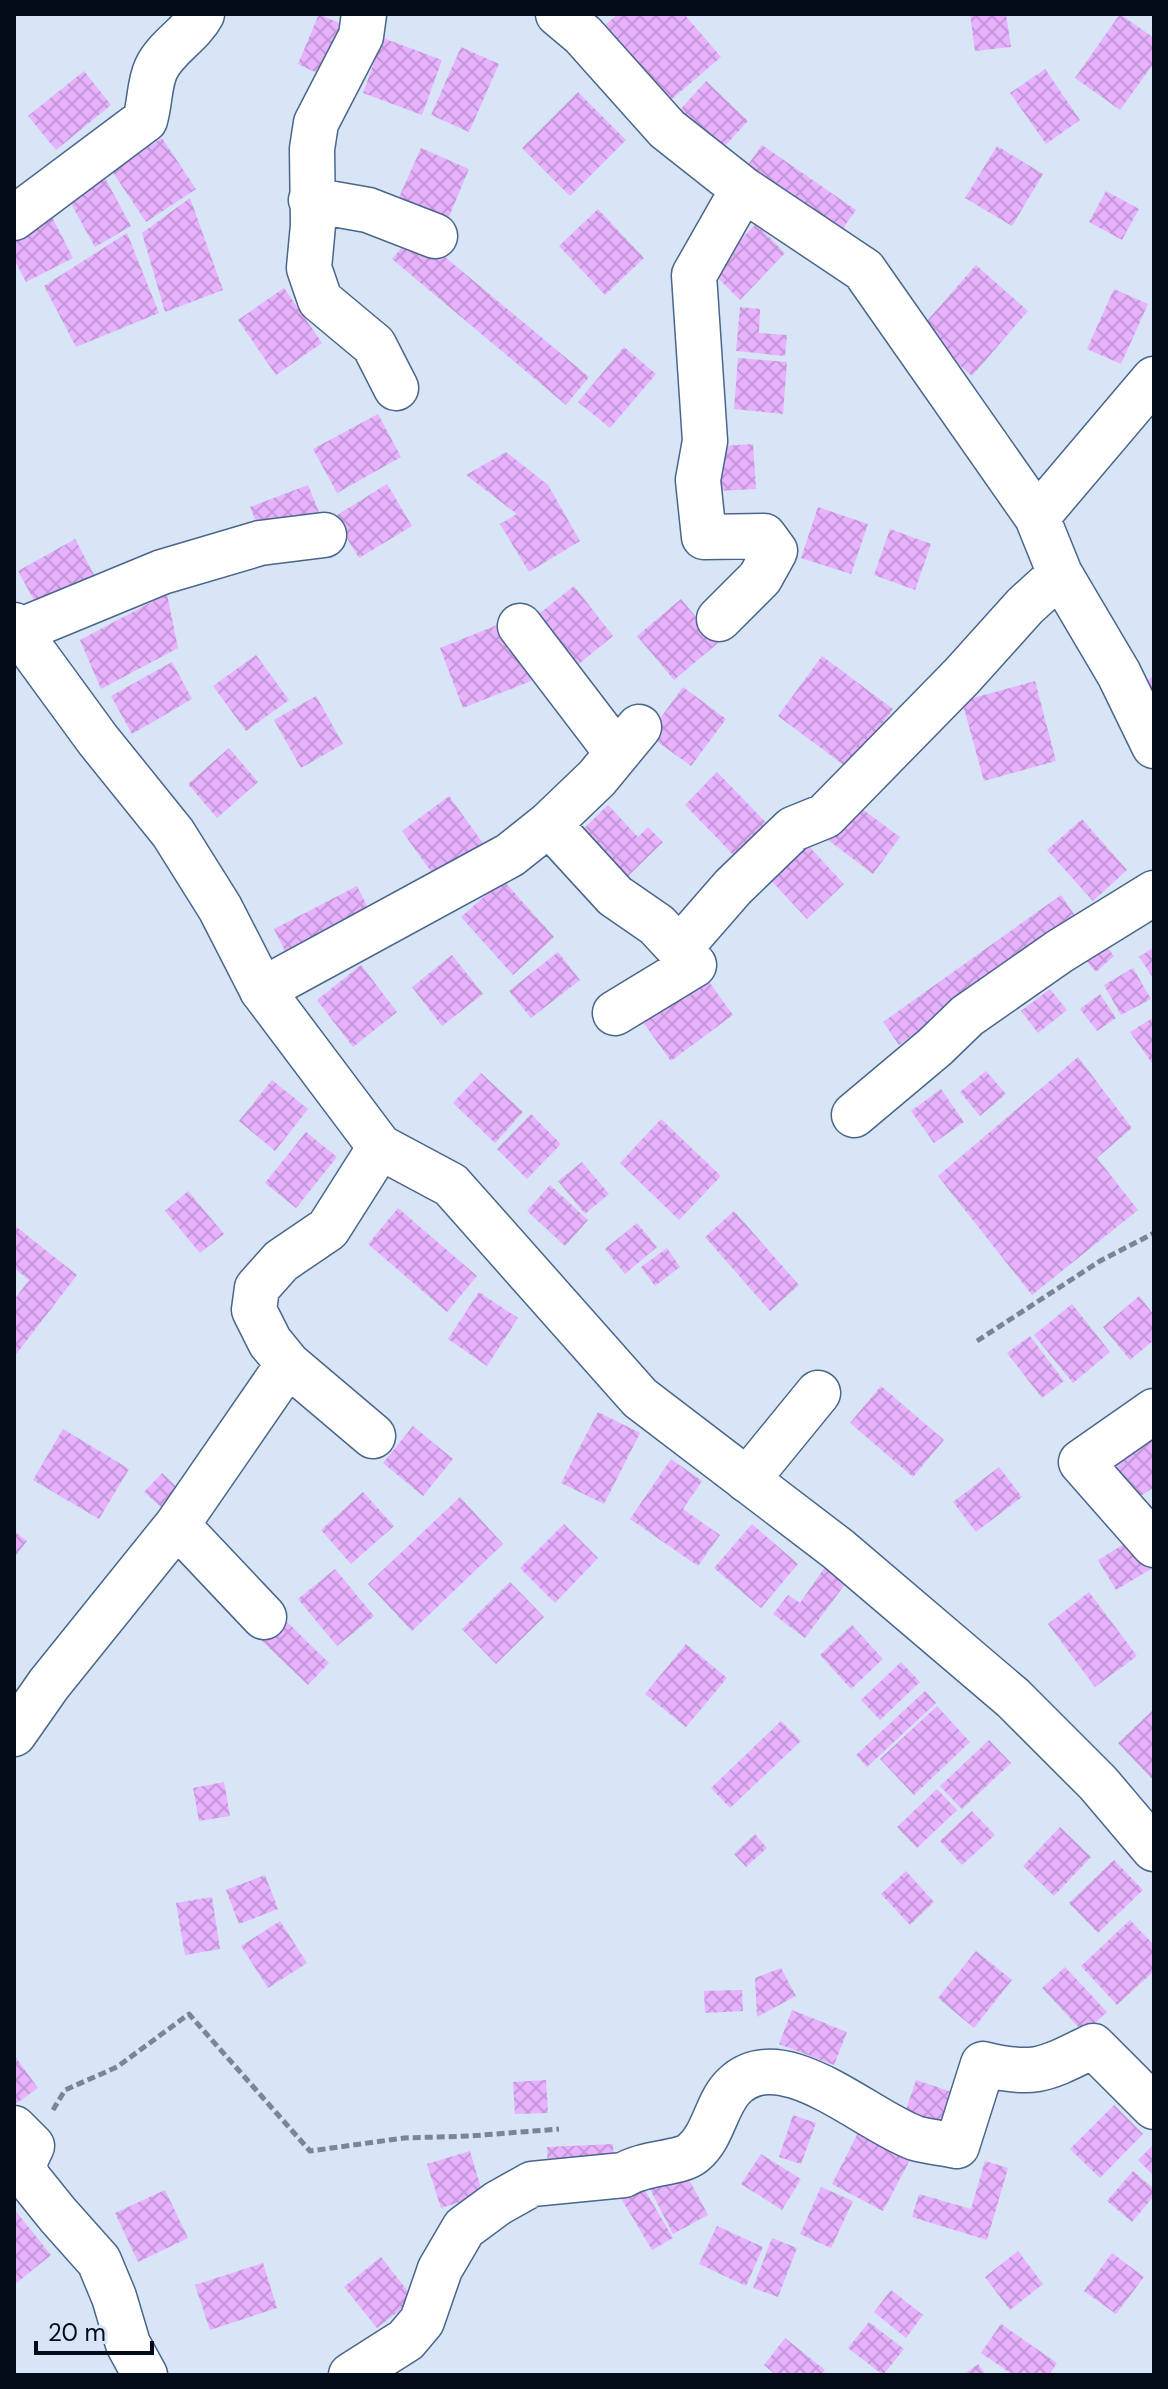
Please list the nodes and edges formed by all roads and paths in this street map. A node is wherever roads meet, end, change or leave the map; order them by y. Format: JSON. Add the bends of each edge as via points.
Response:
{"nodes":[{"id":1,"x":202,"y":14,"type":"edge"},
{"id":2,"x":364,"y":14,"type":"edge"},
{"id":3,"x":581,"y":21,"type":"edge"},
{"id":4,"x":743,"y":189,"type":"junction"},
{"id":5,"x":311,"y":200,"type":"junction"},
{"id":6,"x":14,"y":218,"type":"edge"},
{"id":7,"x":435,"y":236,"type":"dead end"},
{"id":8,"x":1154,"y":379,"type":"edge"},
{"id":9,"x":396,"y":388,"type":"dead end"},
{"id":10,"x":1037,"y":517,"type":"junction"},
{"id":11,"x":324,"y":535,"type":"dead end"},
{"id":12,"x":1060,"y":574,"type":"junction"},
{"id":13,"x":719,"y":619,"type":"dead end"},
{"id":14,"x":520,"y":626,"type":"dead end"},
{"id":15,"x":16,"y":628,"type":"edge"},
{"id":16,"x":1154,"y":746,"type":"edge"},
{"id":17,"x":549,"y":824,"type":"junction"},
{"id":18,"x":1154,"y":893,"type":"edge"},
{"id":19,"x":679,"y":949,"type":"junction"},
{"id":20,"x":262,"y":990,"type":"junction"},
{"id":21,"x":615,"y":1013,"type":"dead end"},
{"id":22,"x":854,"y":1115,"type":"dead end"},
{"id":23,"x":380,"y":1147,"type":"junction"},
{"id":24,"x":1154,"y":1233,"type":"edge"},
{"id":25,"x":977,"y":1341,"type":"dead end"},
{"id":26,"x":288,"y":1364,"type":"junction"},
{"id":27,"x":818,"y":1393,"type":"dead end"},
{"id":28,"x":1154,"y":1411,"type":"edge"},
{"id":29,"x":373,"y":1436,"type":"dead end"},
{"id":30,"x":747,"y":1480,"type":"junction"},
{"id":31,"x":177,"y":1525,"type":"junction"},
{"id":32,"x":1154,"y":1545,"type":"edge"},
{"id":33,"x":264,"y":1617,"type":"dead end"},
{"id":34,"x":14,"y":1734,"type":"edge"},
{"id":35,"x":1154,"y":1849,"type":"edge"},
{"id":36,"x":1154,"y":2107,"type":"edge"},
{"id":37,"x":559,"y":2129,"type":"dead end"},
{"id":38,"x":22,"y":2161,"type":"edge"},
{"id":39,"x":145,"y":2375,"type":"edge"},
{"id":40,"x":351,"y":2375,"type":"edge"}],
"edges":[{"from":1,"to":6,"type":"street","via":[[154,72],[145,120]]},
{"from":2,"to":5,"type":"street","via":[[361,36],[316,123]]},
{"from":3,"to":4,"type":"street","via":[[667,129]]},
{"from":4,"to":10,"type":"street","via":[[864,270]]},
{"from":4,"to":13,"type":"street","via":[[694,275],[705,441],[698,480],[700,520],[704,537],[764,536],[775,551],[760,578]]},
{"from":5,"to":7,"type":"street","via":[[368,210]]},
{"from":5,"to":9,"type":"street","via":[[309,268],[320,300],[374,345]]},
{"from":8,"to":10,"type":"street"},
{"from":10,"to":12,"type":"street"},
{"from":11,"to":15,"type":"street","via":[[260,543],[162,572]]},
{"from":12,"to":16,"type":"street"},
{"from":12,"to":19,"type":"street","via":[[825,816],[793,829]]},
{"from":14,"to":17,"type":"street","via":[[628,740]]},
{"from":15,"to":20,"type":"street","via":[[173,833]]},
{"from":17,"to":19,"type":"street","via":[[615,896],[657,925]]},
{"from":17,"to":20,"type":"street","via":[[510,855]]},
{"from":18,"to":22,"type":"street","via":[[967,1016]]},
{"from":19,"to":21,"type":"street","via":[[694,965]]},
{"from":20,"to":23,"type":"street"},
{"from":23,"to":26,"type":"street","via":[[328,1229],[281,1261],[257,1288],[254,1310]]},
{"from":23,"to":30,"type":"street","via":[[451,1185],[640,1398]]},
{"from":24,"to":25,"type":"path","via":[[1100,1261]]},
{"from":26,"to":29,"type":"street"},
{"from":26,"to":31,"type":"street"},
{"from":27,"to":30,"type":"street"},
{"from":28,"to":32,"type":"street","via":[[1081,1462]]},
{"from":30,"to":35,"type":"street","via":[[838,1549],[1013,1698],[1098,1783]]},
{"from":31,"to":33,"type":"street"},
{"from":31,"to":34,"type":"street"},
{"from":36,"to":40,"type":"street","via":[[1093,2046],[1044,2070],[1009,2071],[983,2064],[957,2146],[916,2138],[811,2081],[777,2070],[753,2072],[732,2087],[707,2138],[691,2156],[637,2167],[624,2175],[532,2184],[464,2228],[440,2269],[422,2321],[406,2340]]},
{"from":37,"to":38,"type":"path","via":[[404,2138],[310,2151],[189,2014],[117,2067],[65,2090]]},
{"from":38,"to":39,"type":"street","via":[[99,2261],[128,2344]]}]}
